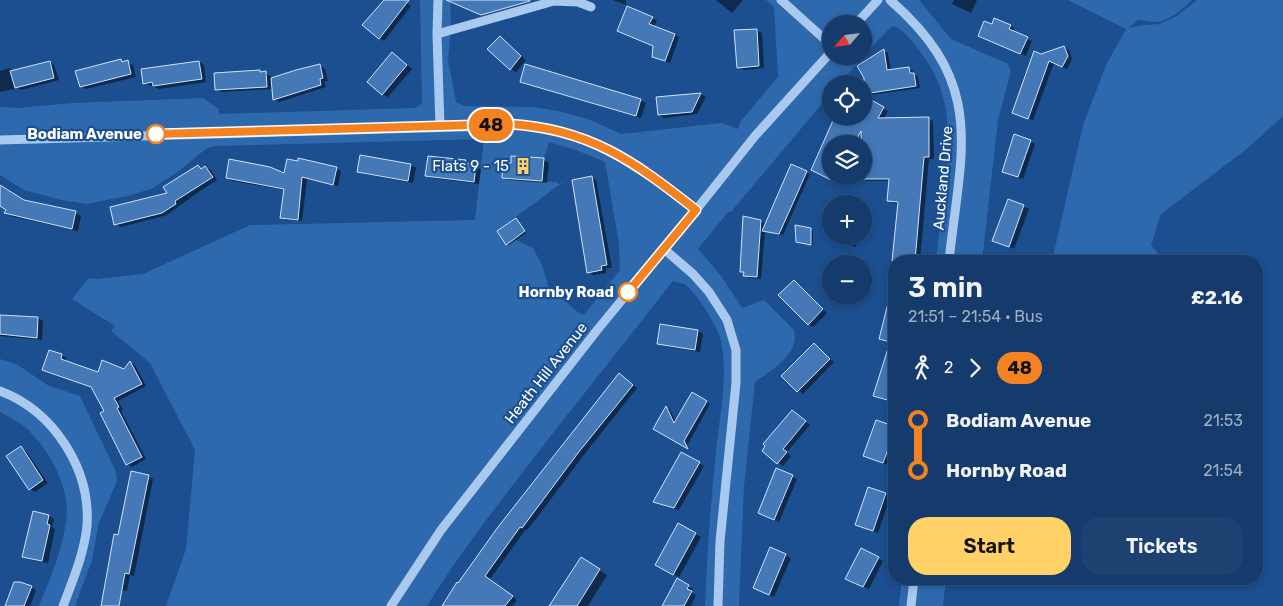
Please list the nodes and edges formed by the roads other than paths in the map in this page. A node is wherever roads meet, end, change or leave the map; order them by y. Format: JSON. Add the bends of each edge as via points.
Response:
{"nodes":[{"id":1,"x":438,"y":0,"type":"edge"},
{"id":2,"x":782,"y":0,"type":"edge"},
{"id":3,"x":878,"y":0,"type":"edge"},
{"id":4,"x":890,"y":0,"type":"edge"},
{"id":5,"x":591,"y":7,"type":"dead end"},
{"id":6,"x":864,"y":15,"type":"edge"},
{"id":7,"x":437,"y":34,"type":"junction"},
{"id":8,"x":822,"y":38,"type":"edge"},
{"id":9,"x":822,"y":62,"type":"edge"},
{"id":10,"x":440,"y":127,"type":"junction"},
{"id":11,"x":0,"y":140,"type":"edge"},
{"id":12,"x":696,"y":210,"type":"junction"},
{"id":13,"x":664,"y":249,"type":"junction"},
{"id":14,"x":950,"y":255,"type":"edge"},
{"id":15,"x":0,"y":391,"type":"edge"},
{"id":16,"x":913,"y":585,"type":"edge"},
{"id":17,"x":63,"y":606,"type":"edge"},
{"id":18,"x":391,"y":606,"type":"edge"},
{"id":19,"x":718,"y":606,"type":"edge"},
{"id":20,"x":911,"y":606,"type":"edge"}],
"edges":[{"from":1,"to":7,"type":"street"},
{"from":2,"to":8,"type":"street"},
{"from":3,"to":6,"type":"street"},
{"from":4,"to":14,"type":"street","name":"Auckland Drive","via":[[934,47],[949,74],[959,106],[962,152]]},
{"from":5,"to":7,"type":"street","via":[[578,2],[554,1]]},
{"from":7,"to":10,"type":"street"},
{"from":9,"to":12,"type":"street","name":"Heath Hill Avenue","via":[[755,136]]},
{"from":10,"to":11,"type":"street"},
{"from":10,"to":12,"type":"street","via":[[524,125],[558,130],[606,148],[634,164]]},
{"from":12,"to":13,"type":"street","name":"Heath Hill Avenue"},
{"from":13,"to":18,"type":"street","name":"Heath Hill Avenue","via":[[441,530]]},
{"from":13,"to":19,"type":"street","via":[[709,292],[727,320],[736,350],[736,382],[720,541]]},
{"from":15,"to":17,"type":"street","via":[[22,402],[47,422],[64,442],[81,478],[87,509],[84,542]]},
{"from":16,"to":20,"type":"street"}]}
